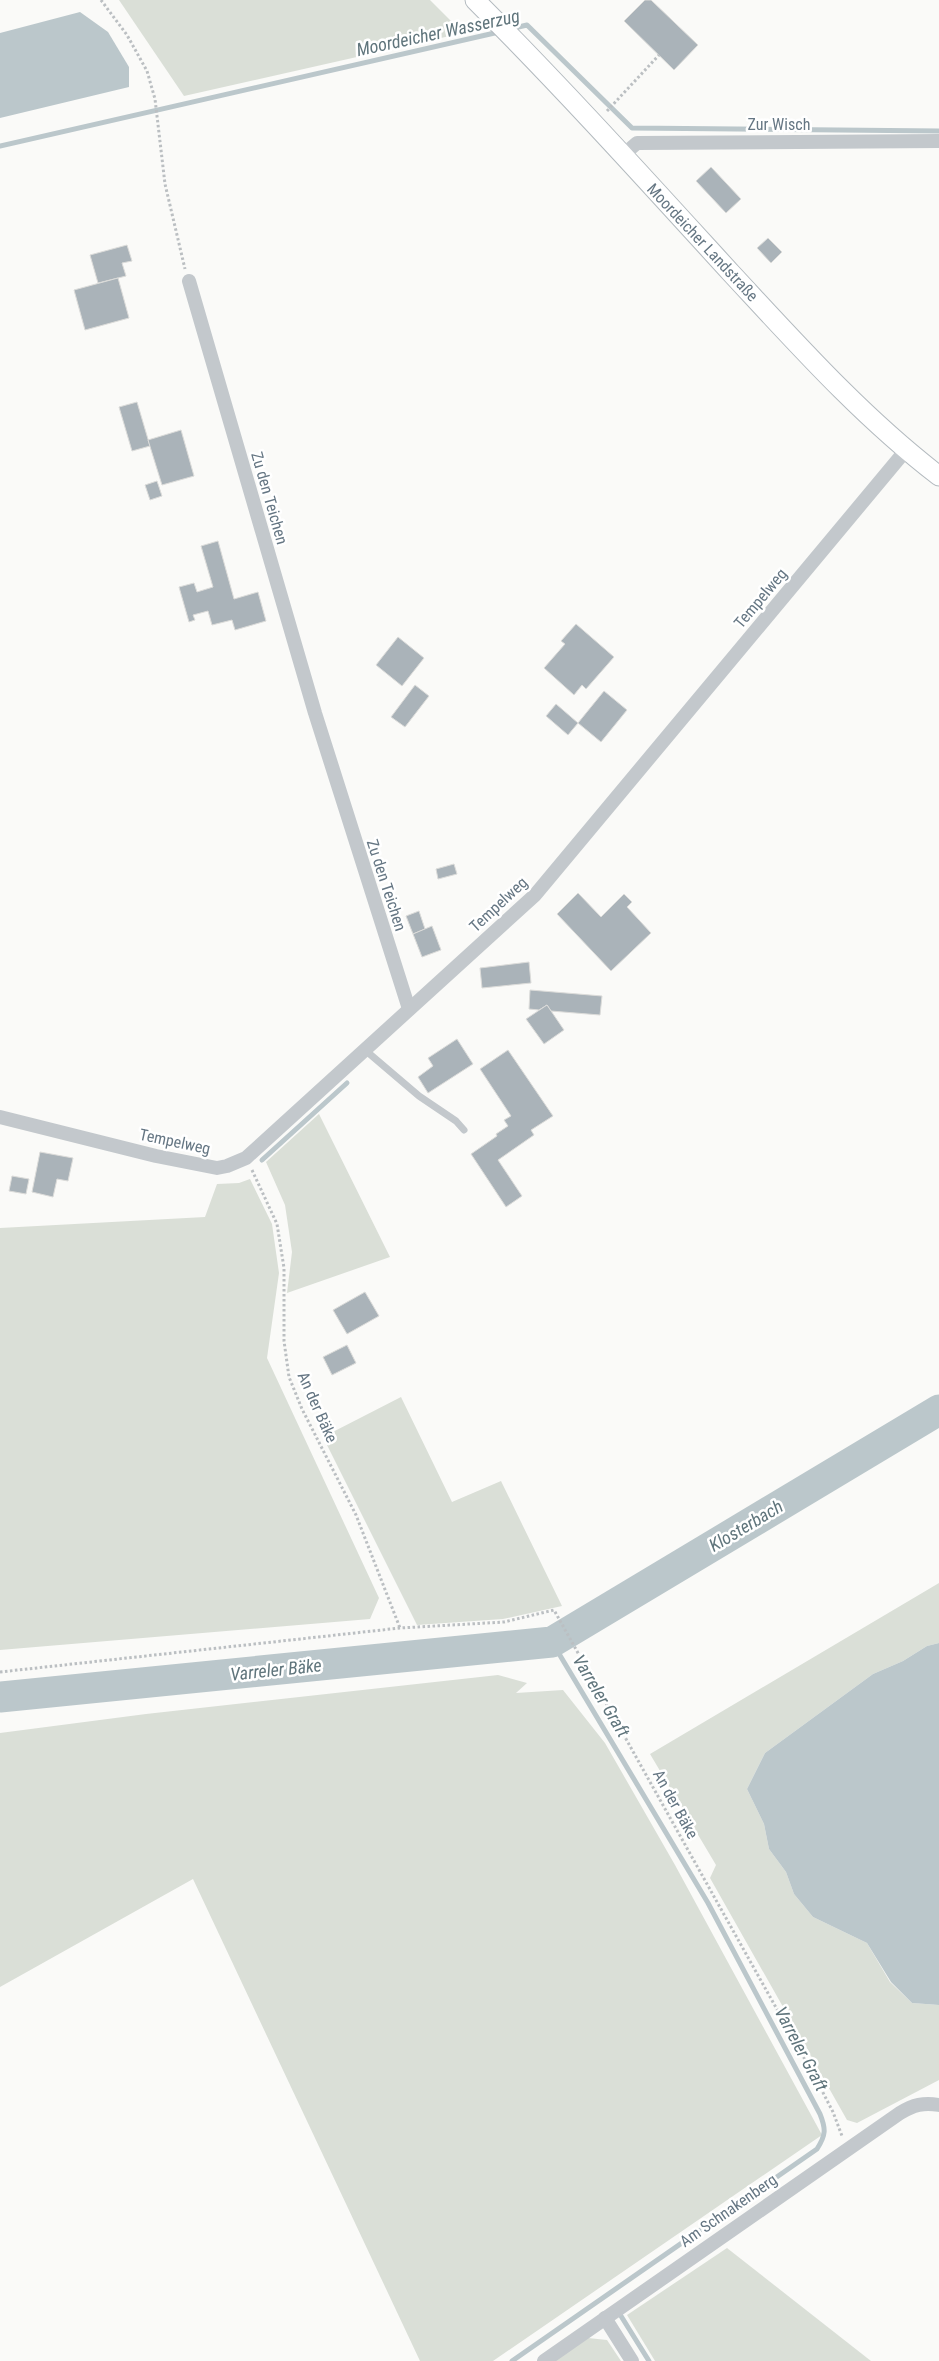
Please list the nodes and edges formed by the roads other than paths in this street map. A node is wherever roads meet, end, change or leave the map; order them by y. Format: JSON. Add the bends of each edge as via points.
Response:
{"nodes":[{"id":1,"x":475,"y":0,"type":"edge"},
{"id":2,"x":939,"y":141,"type":"edge"},
{"id":3,"x":623,"y":155,"type":"junction"},
{"id":4,"x":189,"y":281,"type":"road end"},
{"id":5,"x":906,"y":450,"type":"junction"},
{"id":6,"x":939,"y":476,"type":"edge"},
{"id":7,"x":409,"y":1009,"type":"junction"},
{"id":8,"x":364,"y":1050,"type":"junction"},
{"id":9,"x":0,"y":1117,"type":"edge"},
{"id":10,"x":464,"y":1130,"type":"dead end"},
{"id":11,"x":939,"y":2105,"type":"edge"},
{"id":12,"x":605,"y":2318,"type":"junction"},
{"id":13,"x":544,"y":2361,"type":"edge"},
{"id":14,"x":632,"y":2361,"type":"edge"}],
"edges":[{"from":1,"to":3,"type":"main road","name":"Moordeicher Landstraße"},
{"from":2,"to":3,"type":"street","name":"Zur Wisch","via":[[637,143]]},
{"from":3,"to":5,"type":"main road","name":"Moordeicher Landstraße","via":[[771,316]]},
{"from":4,"to":7,"type":"street","name":"Zu den Teichen","via":[[315,713]]},
{"from":5,"to":6,"type":"main road","name":"Moordeicher Landstraße"},
{"from":5,"to":7,"type":"street","name":"Tempelweg","via":[[535,895]]},
{"from":7,"to":8,"type":"street","name":"Tempelweg"},
{"from":8,"to":9,"type":"street","name":"Tempelweg","via":[[246,1158],[217,1168]]},
{"from":8,"to":10,"type":"lane"},
{"from":11,"to":12,"type":"street","name":"Am Schnakenberg","via":[[928,2103],[910,2107]]},
{"from":12,"to":13,"type":"street","name":"Am Schnakenberg"},
{"from":12,"to":14,"type":"street"}]}
